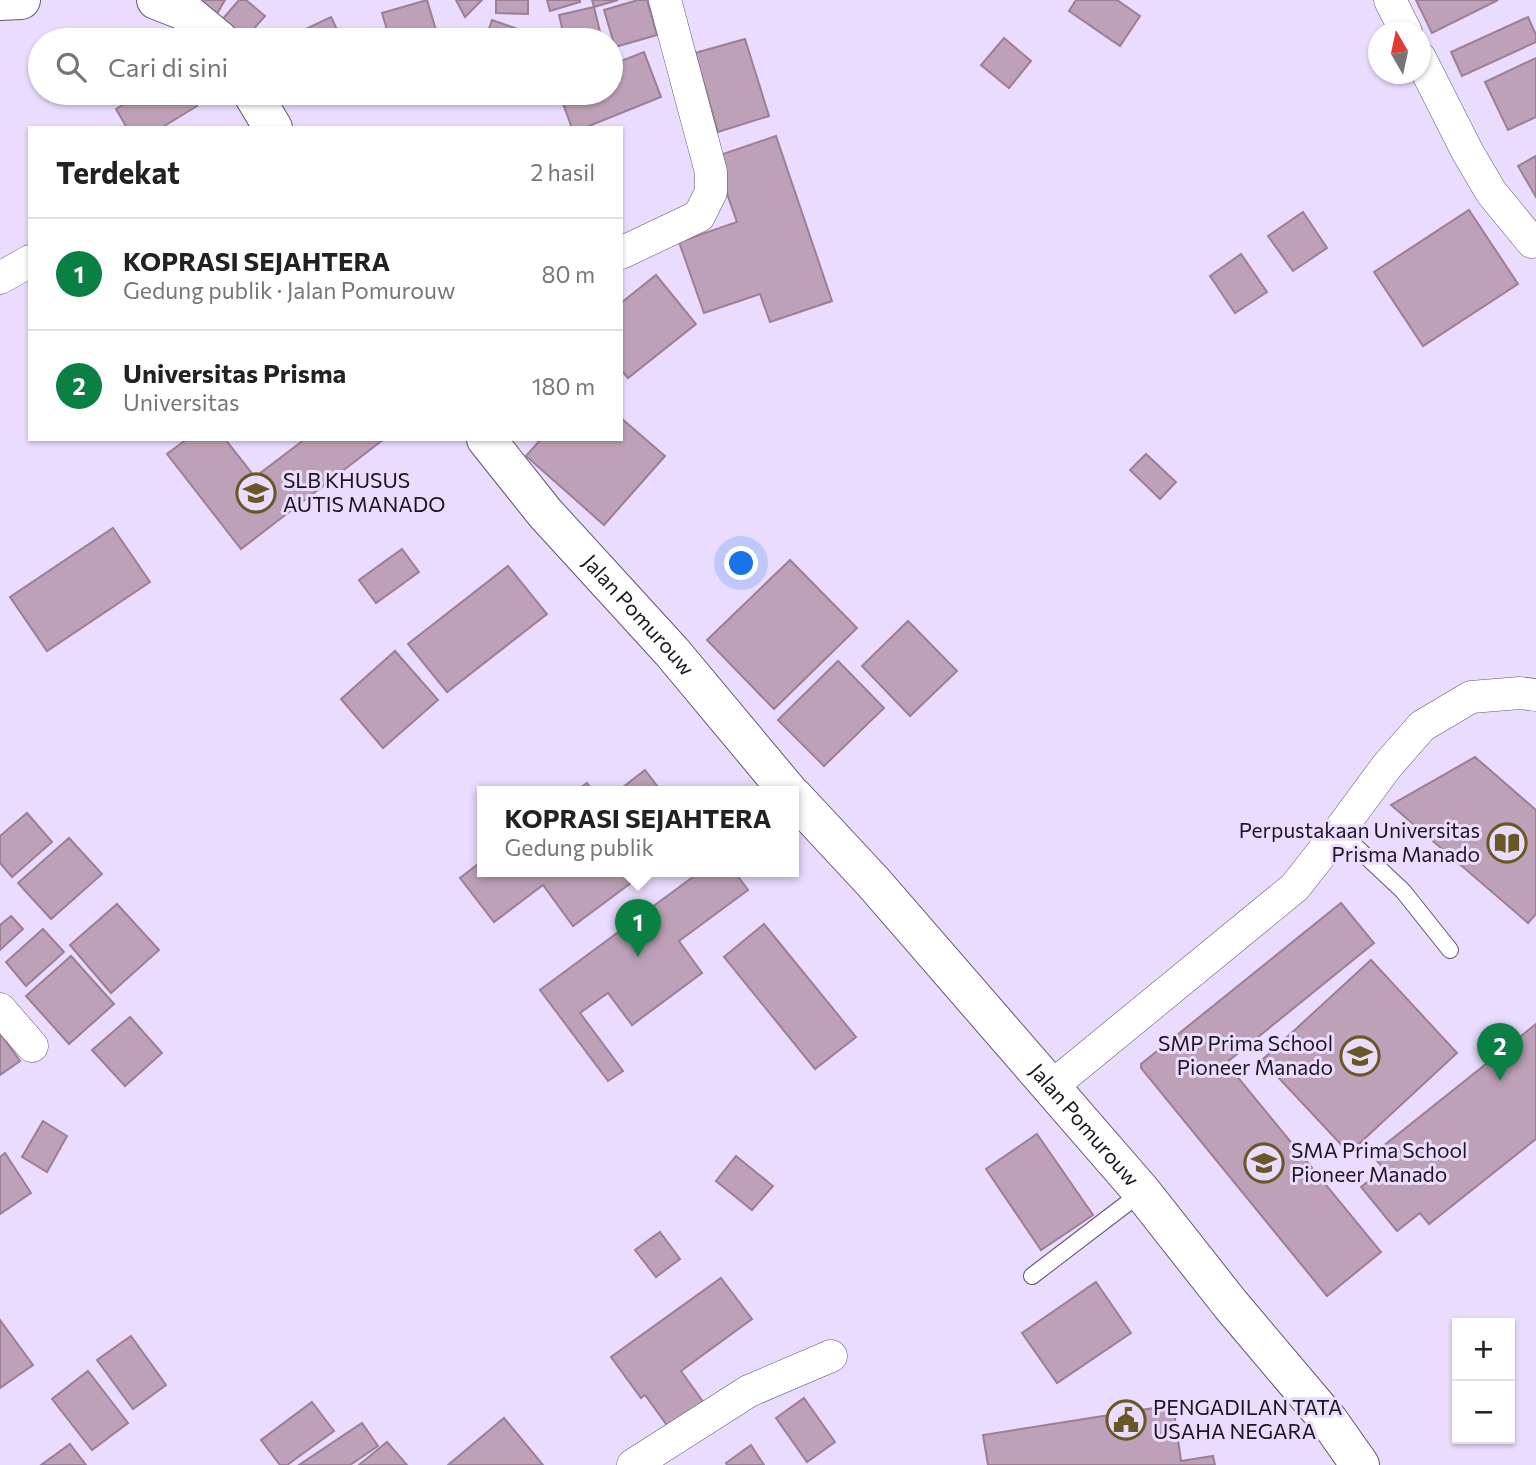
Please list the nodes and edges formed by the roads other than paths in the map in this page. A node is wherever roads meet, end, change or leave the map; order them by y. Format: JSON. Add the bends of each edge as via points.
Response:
{"nodes":[{"id":1,"x":21,"y":0,"type":"edge"},
{"id":2,"x":156,"y":0,"type":"edge"},
{"id":3,"x":665,"y":0,"type":"edge"},
{"id":4,"x":1390,"y":0,"type":"edge"},
{"id":5,"x":0,"y":1,"type":"edge"},
{"id":6,"x":1400,"y":21,"type":"edge"},
{"id":7,"x":205,"y":28,"type":"edge"},
{"id":8,"x":1431,"y":80,"type":"edge"},
{"id":9,"x":1535,"y":243,"type":"edge"},
{"id":10,"x":623,"y":252,"type":"edge"},
{"id":11,"x":28,"y":262,"type":"edge"},
{"id":12,"x":0,"y":278,"type":"edge"},
{"id":13,"x":488,"y":441,"type":"edge"},
{"id":14,"x":1536,"y":695,"type":"edge"},
{"id":15,"x":784,"y":786,"type":"edge"},
{"id":16,"x":799,"y":802,"type":"edge"},
{"id":17,"x":1339,"y":831,"type":"junction"},
{"id":18,"x":1450,"y":950,"type":"dead end"},
{"id":19,"x":0,"y":1009,"type":"edge"},
{"id":20,"x":32,"y":1046,"type":"dead end"},
{"id":21,"x":1051,"y":1087,"type":"junction"},
{"id":22,"x":1142,"y":1192,"type":"junction"},
{"id":23,"x":1032,"y":1276,"type":"dead end"},
{"id":24,"x":831,"y":1356,"type":"dead end"},
{"id":25,"x":633,"y":1465,"type":"edge"},
{"id":26,"x":1360,"y":1465,"type":"edge"}],
"edges":[{"from":1,"to":5,"type":"main road"},
{"from":2,"to":7,"type":"main road","via":[[184,11]]},
{"from":3,"to":10,"type":"street","via":[[711,172],[711,192],[699,216]]},
{"from":4,"to":6,"type":"street"},
{"from":8,"to":9,"type":"street","via":[[1491,192]]},
{"from":11,"to":12,"type":"street"},
{"from":13,"to":15,"type":"main road","name":"Jalan Pomurouw"},
{"from":14,"to":17,"type":"street","via":[[1471,697],[1422,726]]},
{"from":16,"to":21,"type":"main road","name":"Jalan Pomurouw"},
{"from":17,"to":18,"type":"lane","via":[[1403,891]]},
{"from":17,"to":21,"type":"street","via":[[1295,887]]},
{"from":19,"to":20,"type":"street"},
{"from":21,"to":22,"type":"main road","name":"Jalan Pomurouw"},
{"from":22,"to":23,"type":"lane"},
{"from":22,"to":26,"type":"main road","name":"Jalan Pomurouw","via":[[1329,1420]]},
{"from":24,"to":25,"type":"street","via":[[749,1391]]}]}
